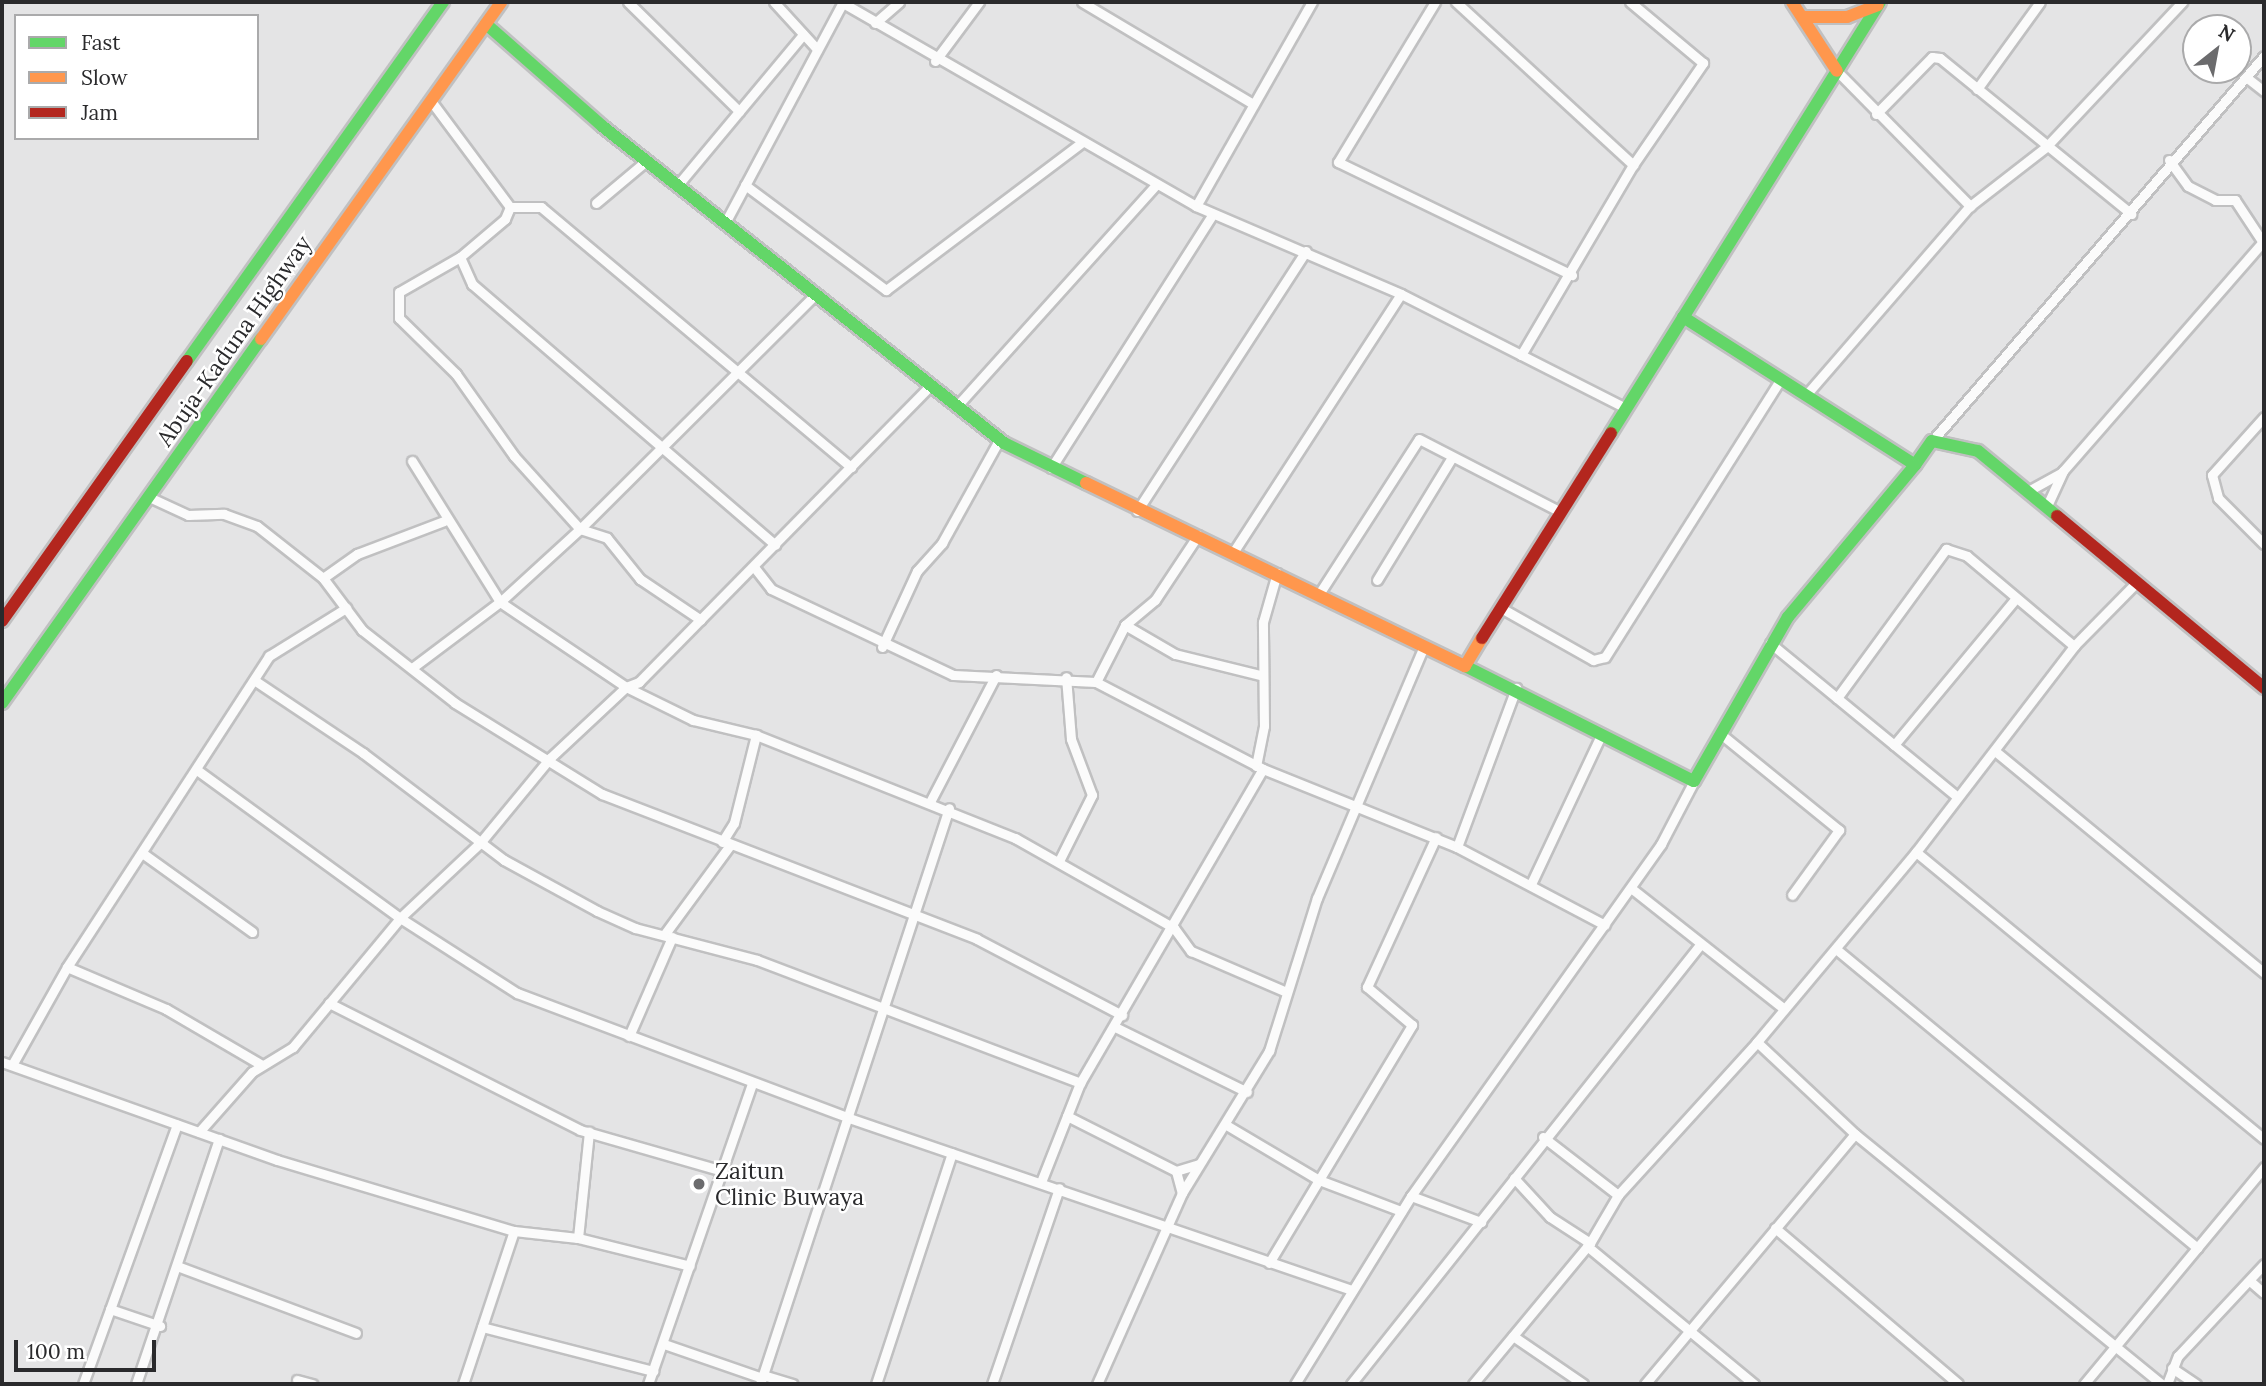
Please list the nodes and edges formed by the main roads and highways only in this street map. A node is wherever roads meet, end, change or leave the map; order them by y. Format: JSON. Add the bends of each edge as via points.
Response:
{"nodes":[{"id":1,"x":443,"y":2,"type":"edge"},
{"id":2,"x":501,"y":2,"type":"edge"},
{"id":3,"x":1792,"y":2,"type":"edge"},
{"id":4,"x":1879,"y":3,"type":"edge"},
{"id":5,"x":1803,"y":17,"type":"junction"},
{"id":6,"x":486,"y":24,"type":"junction"},
{"id":7,"x":1837,"y":71,"type":"junction"},
{"id":8,"x":1683,"y":317,"type":"junction"},
{"id":9,"x":1915,"y":465,"type":"junction"},
{"id":10,"x":2,"y":621,"type":"edge"},
{"id":11,"x":1465,"y":666,"type":"junction"},
{"id":12,"x":2264,"y":688,"type":"edge"},
{"id":13,"x":2,"y":704,"type":"edge"}],
"edges":[{"from":1,"to":10,"type":"main road","name":"Abuja-Kaduna Highway"},
{"from":2,"to":6,"type":"main road","name":"Abuja-Kaduna Highway"},
{"from":3,"to":5,"type":"main road"},
{"from":4,"to":5,"type":"main road","via":[[1847,17]]},
{"from":4,"to":7,"type":"main road"},
{"from":5,"to":7,"type":"main road"},
{"from":6,"to":11,"type":"main road","via":[[677,186],[999,439],[1138,511],[1234,551]]},
{"from":6,"to":13,"type":"main road","name":"Abuja-Kaduna Highway"},
{"from":7,"to":8,"type":"main road"},
{"from":8,"to":9,"type":"main road"},
{"from":8,"to":11,"type":"main road"},
{"from":9,"to":11,"type":"main road","via":[[1770,643],[1694,781]]},
{"from":9,"to":12,"type":"main road","via":[[1932,441],[1978,451]]}]}
